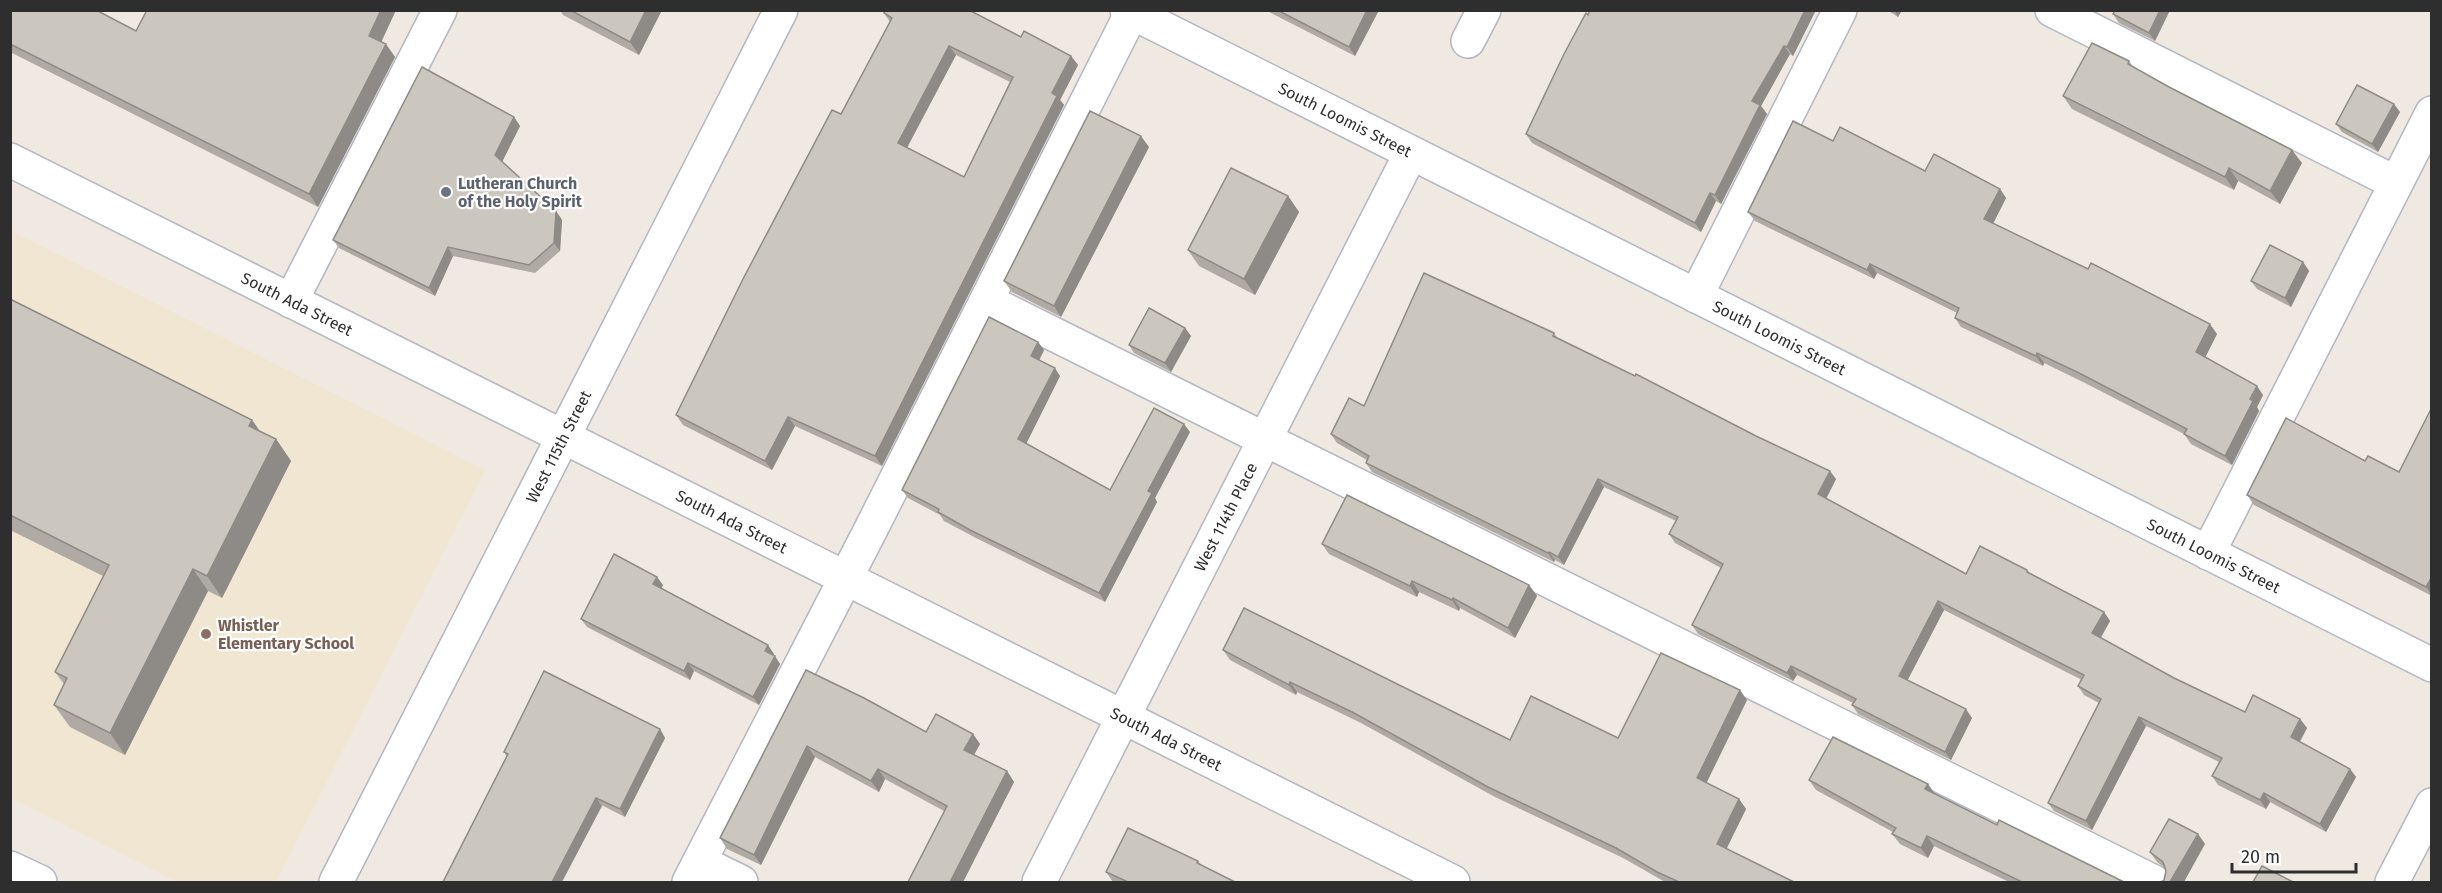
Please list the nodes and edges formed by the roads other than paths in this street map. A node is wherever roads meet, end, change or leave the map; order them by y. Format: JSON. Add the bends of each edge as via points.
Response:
{"nodes":[{"id":1,"x":781,"y":10,"type":"edge"},
{"id":2,"x":1484,"y":10,"type":"edge"},
{"id":3,"x":1840,"y":10,"type":"edge"},
{"id":4,"x":2052,"y":10,"type":"edge"},
{"id":5,"x":1131,"y":11,"type":"edge"},
{"id":6,"x":432,"y":13,"type":"edge"},
{"id":7,"x":1468,"y":41,"type":"dead end"},
{"id":8,"x":2432,"y":113,"type":"edge"},
{"id":9,"x":1411,"y":153,"type":"junction"},
{"id":10,"x":10,"y":160,"type":"edge"},
{"id":11,"x":2396,"y":183,"type":"junction"},
{"id":12,"x":1696,"y":296,"type":"junction"},
{"id":13,"x":291,"y":301,"type":"junction"},
{"id":14,"x":987,"y":301,"type":"junction"},
{"id":15,"x":563,"y":438,"type":"junction"},
{"id":16,"x":1265,"y":440,"type":"junction"},
{"id":17,"x":2208,"y":553,"type":"junction"},
{"id":18,"x":846,"y":579,"type":"junction"},
{"id":19,"x":2432,"y":665,"type":"edge"},
{"id":20,"x":1123,"y":718,"type":"junction"},
{"id":21,"x":2432,"y":805,"type":"edge"},
{"id":22,"x":10,"y":868,"type":"edge"},
{"id":23,"x":694,"y":872,"type":"edge"},
{"id":24,"x":40,"y":882,"type":"edge"},
{"id":25,"x":336,"y":882,"type":"edge"},
{"id":26,"x":741,"y":882,"type":"edge"},
{"id":27,"x":1039,"y":882,"type":"edge"},
{"id":28,"x":1453,"y":882,"type":"edge"},
{"id":29,"x":2154,"y":882,"type":"edge"},
{"id":30,"x":2392,"y":882,"type":"edge"}],
"edges":[{"from":1,"to":15,"type":"street","name":"West 115th Street"},
{"from":2,"to":7,"type":"street"},
{"from":3,"to":12,"type":"street"},
{"from":4,"to":11,"type":"street"},
{"from":5,"to":9,"type":"street","name":"South Loomis Street"},
{"from":5,"to":14,"type":"street"},
{"from":6,"to":13,"type":"street"},
{"from":8,"to":11,"type":"street"},
{"from":9,"to":12,"type":"street","name":"South Loomis Street"},
{"from":9,"to":16,"type":"street","name":"West 114th Place"},
{"from":10,"to":13,"type":"street","name":"South Ada Street"},
{"from":11,"to":17,"type":"street"},
{"from":12,"to":17,"type":"street","name":"South Loomis Street"},
{"from":13,"to":15,"type":"street","name":"South Ada Street"},
{"from":14,"to":16,"type":"street"},
{"from":14,"to":18,"type":"street"},
{"from":15,"to":18,"type":"street","name":"South Ada Street"},
{"from":15,"to":25,"type":"street","name":"West 115th Street"},
{"from":16,"to":20,"type":"street","name":"West 114th Place"},
{"from":16,"to":29,"type":"street"},
{"from":17,"to":19,"type":"street","name":"South Loomis Street"},
{"from":18,"to":20,"type":"street","name":"South Ada Street"},
{"from":18,"to":23,"type":"street"},
{"from":20,"to":27,"type":"street","name":"West 114th Place"},
{"from":20,"to":28,"type":"street","name":"South Ada Street"},
{"from":21,"to":30,"type":"street"},
{"from":22,"to":24,"type":"street"},
{"from":23,"to":26,"type":"street"}]}
